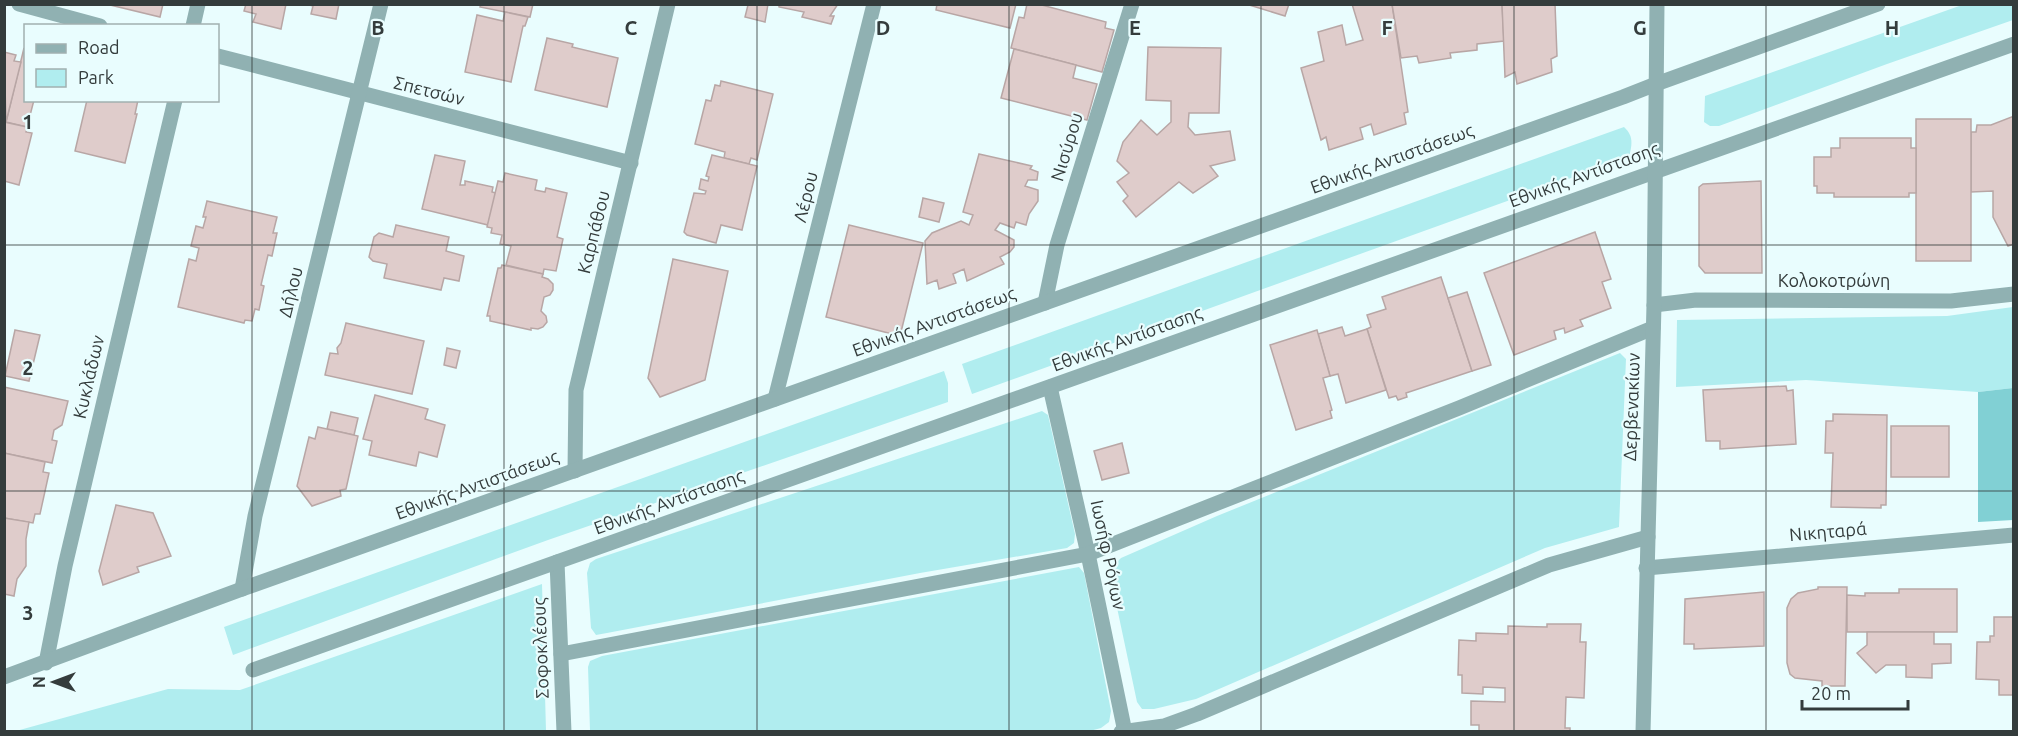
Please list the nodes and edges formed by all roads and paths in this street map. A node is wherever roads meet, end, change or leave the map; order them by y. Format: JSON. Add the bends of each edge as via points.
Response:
{"nodes":[{"id":1,"x":19,"y":4,"type":"edge"},
{"id":2,"x":198,"y":4,"type":"edge"},
{"id":3,"x":381,"y":4,"type":"edge"},
{"id":4,"x":668,"y":4,"type":"edge"},
{"id":5,"x":874,"y":4,"type":"edge"},
{"id":6,"x":1132,"y":4,"type":"edge"},
{"id":7,"x":1657,"y":4,"type":"edge"},
{"id":8,"x":1878,"y":4,"type":"edge"},
{"id":9,"x":1846,"y":10,"type":"edge"},
{"id":10,"x":93,"y":24,"type":"edge"},
{"id":11,"x":193,"y":24,"type":"edge"},
{"id":12,"x":2013,"y":44,"type":"edge"},
{"id":13,"x":219,"y":56,"type":"edge"},
{"id":14,"x":1656,"y":84,"type":"junction"},
{"id":15,"x":360,"y":93,"type":"junction"},
{"id":16,"x":175,"y":102,"type":"edge"},
{"id":17,"x":631,"y":163,"type":"junction"},
{"id":18,"x":1655,"y":170,"type":"junction"},
{"id":19,"x":2013,"y":294,"type":"edge"},
{"id":20,"x":1045,"y":303,"type":"junction"},
{"id":21,"x":1654,"y":304,"type":"junction"},
{"id":22,"x":1653,"y":328,"type":"junction"},
{"id":23,"x":1050,"y":387,"type":"junction"},
{"id":24,"x":775,"y":399,"type":"junction"},
{"id":25,"x":575,"y":471,"type":"junction"},
{"id":26,"x":2013,"y":536,"type":"edge"},
{"id":27,"x":1648,"y":537,"type":"junction"},
{"id":28,"x":1088,"y":554,"type":"junction"},
{"id":29,"x":557,"y":562,"type":"junction"},
{"id":30,"x":1646,"y":568,"type":"junction"},
{"id":31,"x":242,"y":589,"type":"junction"},
{"id":32,"x":561,"y":654,"type":"junction"},
{"id":33,"x":46,"y":663,"type":"junction"},
{"id":34,"x":253,"y":670,"type":"dead end"},
{"id":35,"x":4,"y":677,"type":"edge"},
{"id":36,"x":1124,"y":731,"type":"edge"},
{"id":37,"x":564,"y":732,"type":"edge"},
{"id":38,"x":1643,"y":732,"type":"edge"}],
"edges":[{"from":1,"to":10,"type":"street"},
{"from":2,"to":11,"type":"street"},
{"from":3,"to":15,"type":"street","name":"Δήλου"},
{"from":4,"to":17,"type":"street","name":"Καρπάθου"},
{"from":5,"to":24,"type":"street","name":"Λέρου"},
{"from":6,"to":20,"type":"street","name":"Νισύρου","via":[[1057,245]]},
{"from":7,"to":14,"type":"street","name":"Δερβενακίων"},
{"from":8,"to":9,"type":"street","name":"Εθνικής Αντιστάσεως"},
{"from":9,"to":14,"type":"street","name":"Εθνικής Αντιστάσεως"},
{"from":12,"to":18,"type":"street","name":"Εθνικής Αντίστασης"},
{"from":13,"to":15,"type":"street","name":"Σπετσών"},
{"from":14,"to":18,"type":"street","name":"Δερβενακίων"},
{"from":14,"to":20,"type":"street","name":"Εθνικής Αντιστάσεως"},
{"from":15,"to":17,"type":"street","name":"Σπετσών"},
{"from":15,"to":31,"type":"street","name":"Δήλου","via":[[255,516]]},
{"from":16,"to":33,"type":"street","name":"Κυκλάδων","via":[[65,566]]},
{"from":17,"to":25,"type":"street","name":"Καρπάθου","via":[[576,390]]},
{"from":18,"to":21,"type":"street","name":"Δερβενακίων"},
{"from":18,"to":23,"type":"street","name":"Εθνικής Αντίστασης"},
{"from":19,"to":21,"type":"street","name":"Κολοκοτρώνη","via":[[1951,301],[1696,300]]},
{"from":20,"to":24,"type":"street","name":"Εθνικής Αντιστάσεως"},
{"from":21,"to":22,"type":"street","name":"Δερβενακίων"},
{"from":22,"to":27,"type":"street","name":"Δερβενακίων"},
{"from":22,"to":28,"type":"street"},
{"from":23,"to":28,"type":"street","name":"Ιωσήφ Ρόγων"},
{"from":23,"to":29,"type":"street","name":"Εθνικής Αντίστασης"},
{"from":24,"to":25,"type":"street","name":"Εθνικής Αντιστάσεως"},
{"from":25,"to":31,"type":"street","name":"Εθνικής Αντιστάσεως"},
{"from":26,"to":30,"type":"street","name":"Νικηταρά"},
{"from":27,"to":30,"type":"street","name":"Δερβενακίων"},
{"from":27,"to":36,"type":"street","via":[[1549,565],[1197,714],[1164,726]]},
{"from":28,"to":32,"type":"street"},
{"from":28,"to":36,"type":"street","name":"Ιωσήφ Ρόγων"},
{"from":29,"to":32,"type":"street","name":"Σοφοκλέους"},
{"from":29,"to":34,"type":"street","name":"Εθνικής Αντίστασης"},
{"from":30,"to":38,"type":"street","name":"Δερβενακίων"},
{"from":31,"to":33,"type":"street","name":"Εθνικής Αντιστάσεως"},
{"from":32,"to":37,"type":"street","name":"Σοφοκλέους"},
{"from":33,"to":35,"type":"street","name":"Εθνικής Αντιστάσεως"}]}
